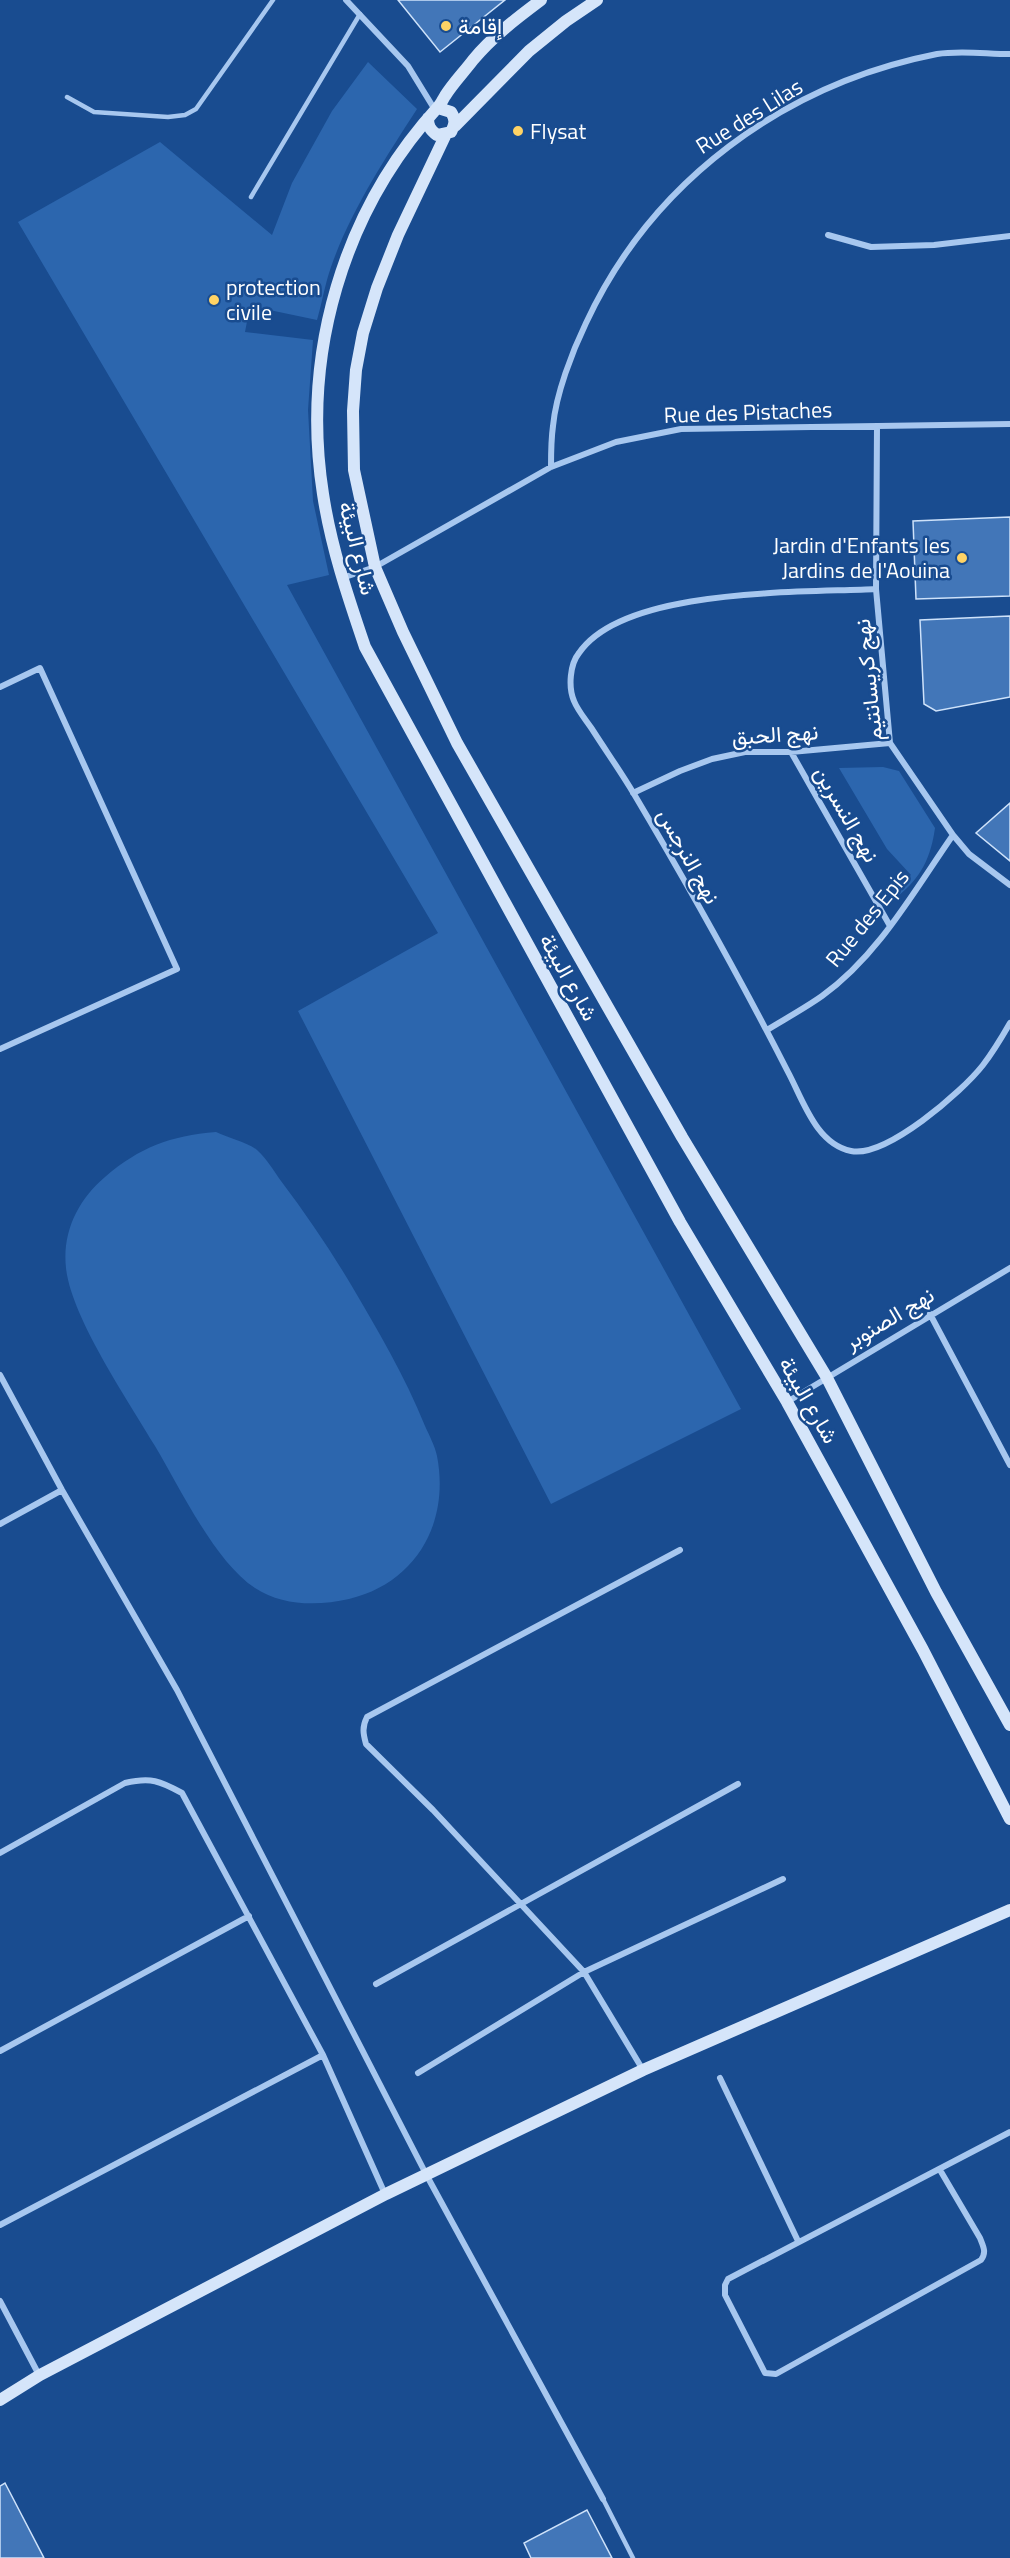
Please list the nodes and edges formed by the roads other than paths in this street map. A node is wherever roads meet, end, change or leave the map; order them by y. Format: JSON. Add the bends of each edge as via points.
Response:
{"nodes":[{"id":1,"x":273,"y":0,"type":"edge"},
{"id":2,"x":346,"y":0,"type":"edge"},
{"id":3,"x":541,"y":0,"type":"edge"},
{"id":4,"x":597,"y":0,"type":"edge"},
{"id":5,"x":360,"y":14,"type":"junction"},
{"id":6,"x":1010,"y":54,"type":"edge"},
{"id":7,"x":67,"y":97,"type":"dead end"},
{"id":8,"x":434,"y":112,"type":"junction"},
{"id":9,"x":451,"y":130,"type":"junction"},
{"id":10,"x":251,"y":197,"type":"dead end"},
{"id":11,"x":828,"y":236,"type":"dead end"},
{"id":12,"x":1010,"y":236,"type":"edge"},
{"id":13,"x":1010,"y":424,"type":"edge"},
{"id":14,"x":877,"y":426,"type":"junction"},
{"id":15,"x":551,"y":467,"type":"junction"},
{"id":16,"x":375,"y":567,"type":"junction"},
{"id":17,"x":341,"y":578,"type":"junction"},
{"id":18,"x":876,"y":589,"type":"junction"},
{"id":19,"x":0,"y":687,"type":"edge"},
{"id":20,"x":890,"y":743,"type":"junction"},
{"id":21,"x":791,"y":752,"type":"junction"},
{"id":22,"x":633,"y":793,"type":"junction"},
{"id":23,"x":953,"y":835,"type":"junction"},
{"id":24,"x":1010,"y":885,"type":"edge"},
{"id":25,"x":890,"y":926,"type":"junction"},
{"id":26,"x":1010,"y":1023,"type":"edge"},
{"id":27,"x":767,"y":1030,"type":"junction"},
{"id":28,"x":0,"y":1049,"type":"edge"},
{"id":29,"x":1010,"y":1268,"type":"edge"},
{"id":30,"x":930,"y":1314,"type":"junction"},
{"id":31,"x":0,"y":1375,"type":"edge"},
{"id":32,"x":826,"y":1376,"type":"junction"},
{"id":33,"x":787,"y":1402,"type":"junction"},
{"id":34,"x":1010,"y":1465,"type":"edge"},
{"id":35,"x":62,"y":1490,"type":"junction"},
{"id":36,"x":0,"y":1524,"type":"edge"},
{"id":37,"x":681,"y":1550,"type":"dead end"},
{"id":38,"x":1010,"y":1725,"type":"edge"},
{"id":39,"x":738,"y":1784,"type":"dead end"},
{"id":40,"x":1010,"y":1819,"type":"edge"},
{"id":41,"x":0,"y":1853,"type":"edge"},
{"id":42,"x":783,"y":1879,"type":"dead end"},
{"id":43,"x":523,"y":1905,"type":"junction"},
{"id":44,"x":1010,"y":1910,"type":"edge"},
{"id":45,"x":249,"y":1916,"type":"junction"},
{"id":46,"x":584,"y":1972,"type":"junction"},
{"id":47,"x":376,"y":1984,"type":"dead end"},
{"id":48,"x":0,"y":2051,"type":"edge"},
{"id":49,"x":323,"y":2055,"type":"junction"},
{"id":50,"x":643,"y":2070,"type":"junction"},
{"id":51,"x":418,"y":2073,"type":"dead end"},
{"id":52,"x":720,"y":2078,"type":"dead end"},
{"id":53,"x":1010,"y":2132,"type":"edge"},
{"id":54,"x":940,"y":2170,"type":"junction"},
{"id":55,"x":428,"y":2176,"type":"junction"},
{"id":56,"x":386,"y":2194,"type":"junction"},
{"id":57,"x":0,"y":2224,"type":"edge"},
{"id":58,"x":798,"y":2241,"type":"junction"},
{"id":59,"x":0,"y":2301,"type":"edge"},
{"id":60,"x":40,"y":2375,"type":"junction"},
{"id":61,"x":0,"y":2400,"type":"edge"},
{"id":62,"x":603,"y":2499,"type":"joint"},
{"id":63,"x":633,"y":2558,"type":"edge"}],
"edges":[{"from":1,"to":7,"type":"lane","via":[[196,109],[185,115],[94,112]]},
{"from":2,"to":5,"type":"street"},
{"from":3,"to":8,"type":"street","name":"شارع البيئة","via":[[512,21],[476,57]]},
{"from":4,"to":9,"type":"street","name":"شارع البيئة","via":[[529,51]]},
{"from":5,"to":8,"type":"street","via":[[408,66]]},
{"from":5,"to":10,"type":"lane"},
{"from":6,"to":15,"type":"street","name":"Rue des Lilas","via":[[940,54],[865,73],[802,101],[743,136],[697,171],[646,226],[601,289],[571,354],[553,424]]},
{"from":8,"to":9,"type":"street","via":[[445,108],[451,112],[455,118]]},
{"from":8,"to":9,"type":"street","via":[[428,125],[431,131],[437,135]]},
{"from":8,"to":17,"type":"street","name":"شارع البيئة","via":[[395,162],[362,221],[340,273],[326,325],[319,364],[318,446],[322,493]]},
{"from":9,"to":16,"type":"street","name":"شارع البيئة","via":[[398,236],[377,288],[356,370],[354,470]]},
{"from":11,"to":12,"type":"street","via":[[871,247]]},
{"from":13,"to":14,"type":"street","name":"Rue des Pistaches"},
{"from":14,"to":15,"type":"street","name":"Rue des Pistaches","via":[[681,429],[616,442]]},
{"from":14,"to":18,"type":"street","name":"نهج كريسانتيم"},
{"from":15,"to":16,"type":"street","name":"Rue des Pistaches"},
{"from":16,"to":17,"type":"street","name":"Rue des Pistaches"},
{"from":16,"to":32,"type":"street","name":"شارع البيئة","via":[[457,743],[682,1137]]},
{"from":17,"to":33,"type":"street","name":"شارع البيئة","via":[[365,647],[680,1222]]},
{"from":18,"to":20,"type":"street","name":"نهج كريسانتيم"},
{"from":18,"to":22,"type":"street","name":"نهج النرجس","via":[[700,599],[655,607],[595,636],[572,666],[573,699]]},
{"from":19,"to":28,"type":"street","via":[[40,668],[177,969]]},
{"from":20,"to":21,"type":"street","name":"نهج الحبق"},
{"from":20,"to":23,"type":"street","name":"نهج كريسانتيم"},
{"from":21,"to":22,"type":"street","name":"نهج الحبق","via":[[745,752],[712,759]]},
{"from":21,"to":25,"type":"street","name":"نهج النسرين"},
{"from":22,"to":27,"type":"street","name":"نهج النرجس"},
{"from":23,"to":24,"type":"street","name":"نهج كريسانتيم","via":[[969,854]]},
{"from":23,"to":25,"type":"street","name":"Rue des Epis"},
{"from":25,"to":27,"type":"street","name":"Rue des Epis","via":[[856,966],[823,996]]},
{"from":26,"to":27,"type":"street","name":"نهج النرجس","via":[[981,1067],[940,1107],[898,1138],[876,1149],[855,1152],[838,1148],[824,1136]]},
{"from":29,"to":30,"type":"street","name":"نهج الصنوبر"},
{"from":30,"to":32,"type":"street","name":"نهج الصنوبر"},
{"from":30,"to":34,"type":"street"},
{"from":31,"to":35,"type":"street"},
{"from":32,"to":33,"type":"street","name":"نهج الصنوبر"},
{"from":32,"to":38,"type":"street","name":"شارع البيئة","via":[[936,1592]]},
{"from":33,"to":40,"type":"street","name":"شارع البيئة"},
{"from":35,"to":36,"type":"street"},
{"from":35,"to":55,"type":"street","via":[[177,1690]]},
{"from":37,"to":43,"type":"street","via":[[368,1717],[363,1725],[366,1744]]},
{"from":39,"to":43,"type":"street"},
{"from":41,"to":45,"type":"street","via":[[125,1783],[142,1779],[161,1781],[183,1793]]},
{"from":42,"to":46,"type":"street"},
{"from":43,"to":46,"type":"street"},
{"from":43,"to":47,"type":"street"},
{"from":44,"to":50,"type":"street"},
{"from":45,"to":48,"type":"street"},
{"from":45,"to":49,"type":"street"},
{"from":46,"to":50,"type":"street"},
{"from":46,"to":51,"type":"street"},
{"from":49,"to":56,"type":"street"},
{"from":49,"to":57,"type":"street"},
{"from":50,"to":55,"type":"street"},
{"from":52,"to":58,"type":"street"},
{"from":53,"to":54,"type":"street"},
{"from":54,"to":58,"type":"street"},
{"from":54,"to":58,"type":"street","via":[[980,2238],[984,2248],[981,2260],[768,2375],[725,2295],[725,2285],[728,2279]]},
{"from":55,"to":56,"type":"street"},
{"from":55,"to":62,"type":"street"},
{"from":56,"to":60,"type":"street"},
{"from":59,"to":60,"type":"street"},
{"from":60,"to":61,"type":"street"},
{"from":62,"to":63,"type":"lane"}]}
